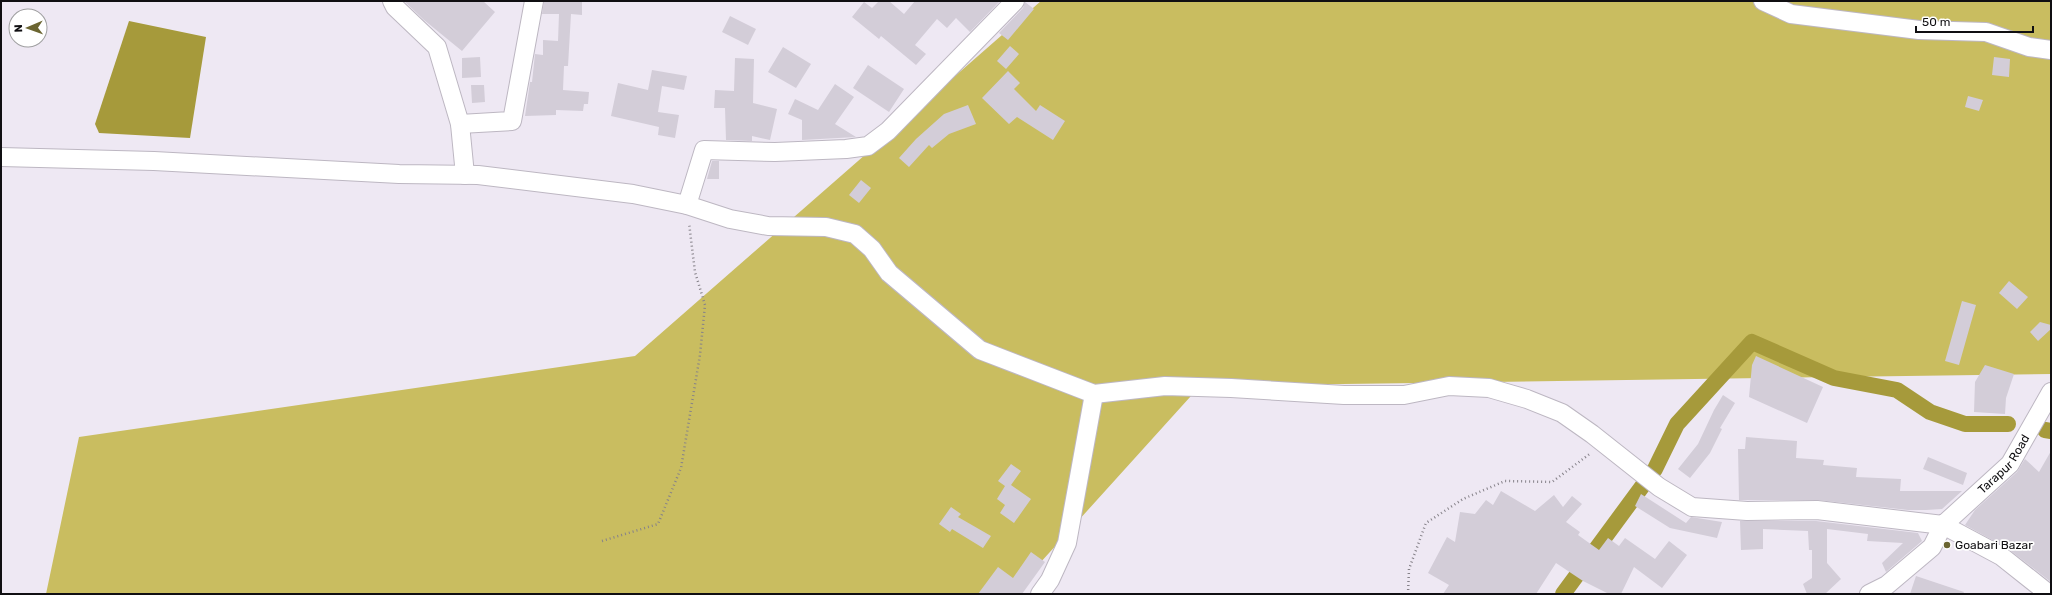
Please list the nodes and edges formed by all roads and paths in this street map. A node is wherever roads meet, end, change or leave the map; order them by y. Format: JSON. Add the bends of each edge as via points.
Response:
{"nodes":[{"id":1,"x":392,"y":1,"type":"edge"},
{"id":2,"x":534,"y":1,"type":"edge"},
{"id":3,"x":1015,"y":1,"type":"edge"},
{"id":4,"x":1763,"y":1,"type":"edge"},
{"id":5,"x":2051,"y":50,"type":"edge"},
{"id":6,"x":460,"y":124,"type":"junction"},
{"id":7,"x":1,"y":157,"type":"edge"},
{"id":8,"x":465,"y":175,"type":"junction"},
{"id":9,"x":687,"y":205,"type":"junction"},
{"id":10,"x":2051,"y":392,"type":"edge"},
{"id":11,"x":1094,"y":394,"type":"junction"},
{"id":12,"x":1604,"y":443,"type":"junction"},
{"id":13,"x":1943,"y":525,"type":"junction"},
{"id":14,"x":602,"y":540,"type":"dead end"},
{"id":15,"x":1040,"y":594,"type":"edge"},
{"id":16,"x":1408,"y":594,"type":"edge"},
{"id":17,"x":1869,"y":594,"type":"edge"},
{"id":18,"x":2049,"y":594,"type":"edge"}],
"edges":[{"from":1,"to":6,"type":"street","via":[[395,7],[437,47]]},
{"from":2,"to":6,"type":"street","via":[[512,121]]},
{"from":3,"to":9,"type":"street","via":[[888,131],[868,146],[775,152],[704,150]]},
{"from":4,"to":5,"type":"street","via":[[1791,14],[1919,30],[1986,32],[2030,47]]},
{"from":6,"to":8,"type":"street"},
{"from":7,"to":8,"type":"street"},
{"from":8,"to":9,"type":"street","via":[[633,194]]},
{"from":9,"to":11,"type":"street","via":[[730,219],[761,224],[826,227],[855,234],[872,248],[889,273],[980,350]]},
{"from":9,"to":14,"type":"path","via":[[695,272],[705,304],[700,355],[681,468],[658,524]]},
{"from":10,"to":13,"type":"street","name":"Tarapur Road","via":[[2010,464]]},
{"from":11,"to":12,"type":"street","via":[[1165,386],[1352,395],[1404,395],[1449,386],[1489,388],[1562,413]]},
{"from":11,"to":15,"type":"street","via":[[1067,543],[1050,580]]},
{"from":12,"to":13,"type":"street","via":[[1658,487],[1692,507],[1747,511],[1818,510]]},
{"from":12,"to":16,"type":"path","via":[[1552,482],[1505,481],[1463,499],[1426,523],[1409,569]]},
{"from":13,"to":17,"type":"street","via":[[1932,547],[1888,584]]},
{"from":13,"to":18,"type":"street","via":[[2001,556]]}]}
